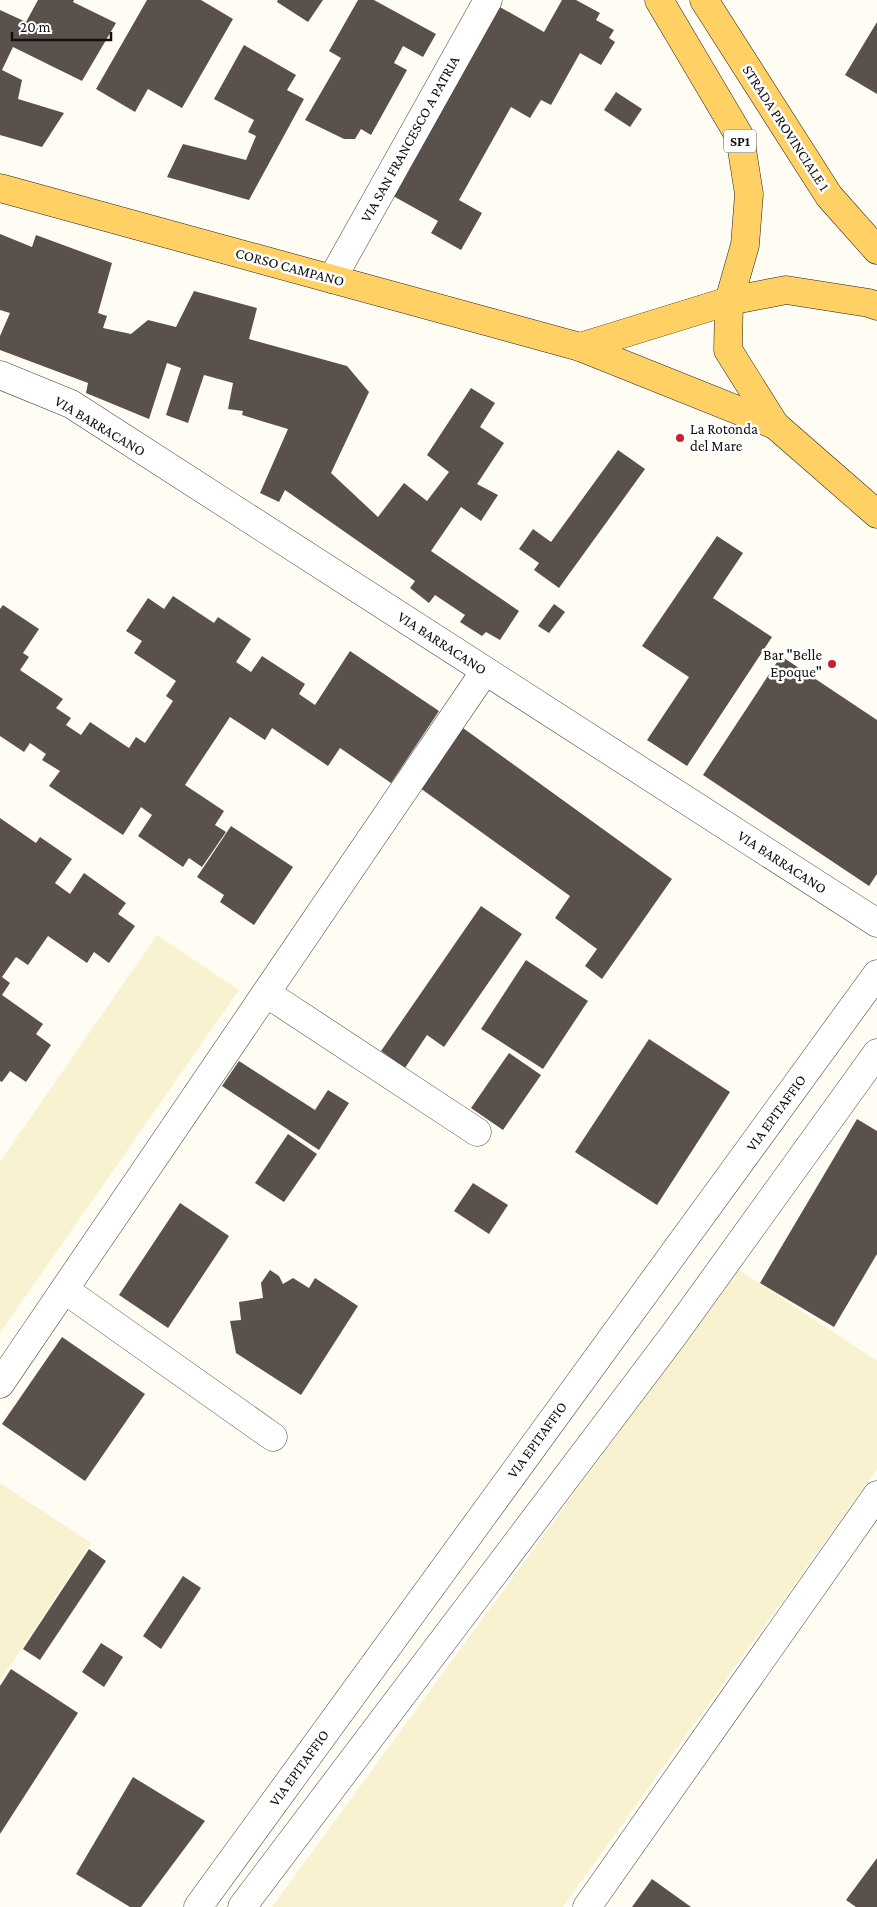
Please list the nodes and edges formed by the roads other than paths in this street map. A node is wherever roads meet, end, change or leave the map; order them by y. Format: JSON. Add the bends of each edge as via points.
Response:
{"nodes":[{"id":1,"x":488,"y":0,"type":"edge"},
{"id":2,"x":659,"y":0,"type":"edge"},
{"id":3,"x":704,"y":0,"type":"edge"},
{"id":4,"x":0,"y":188,"type":"edge"},
{"id":5,"x":877,"y":250,"type":"edge"},
{"id":6,"x":332,"y":279,"type":"junction"},
{"id":7,"x":730,"y":301,"type":"junction"},
{"id":8,"x":877,"y":306,"type":"edge"},
{"id":9,"x":580,"y":347,"type":"junction"},
{"id":10,"x":0,"y":375,"type":"edge"},
{"id":11,"x":775,"y":425,"type":"junction"},
{"id":12,"x":877,"y":514,"type":"edge"},
{"id":13,"x":485,"y":671,"type":"junction"},
{"id":14,"x":877,"y":923,"type":"edge"},
{"id":15,"x":877,"y":974,"type":"edge"},
{"id":16,"x":266,"y":993,"type":"junction"},
{"id":17,"x":877,"y":1053,"type":"edge"},
{"id":18,"x":478,"y":1132,"type":"dead end"},
{"id":19,"x":64,"y":1290,"type":"junction"},
{"id":20,"x":0,"y":1384,"type":"edge"},
{"id":21,"x":273,"y":1437,"type":"dead end"},
{"id":22,"x":877,"y":1495,"type":"edge"},
{"id":23,"x":198,"y":1907,"type":"edge"},
{"id":24,"x":242,"y":1907,"type":"edge"},
{"id":25,"x":587,"y":1907,"type":"edge"}],
"edges":[{"from":1,"to":6,"type":"street","name":"VIA SAN FRANCESCO A PATRIA"},
{"from":2,"to":7,"type":"main road","number":"SP1","via":[[740,137],[749,194],[745,245]]},
{"from":3,"to":5,"type":"main road","name":"STRADA PROVINCIALE 1","via":[[829,196]]},
{"from":4,"to":6,"type":"main road","name":"CORSO CAMPANO"},
{"from":6,"to":9,"type":"main road","name":"CORSO CAMPANO"},
{"from":7,"to":8,"type":"main road","via":[[786,290]]},
{"from":7,"to":9,"type":"main road"},
{"from":7,"to":11,"type":"main road","via":[[728,350]]},
{"from":9,"to":11,"type":"main road","name":"CORSO CAMPANO"},
{"from":10,"to":13,"type":"street","name":"VIA BARRACANO","via":[[71,404]]},
{"from":11,"to":12,"type":"main road"},
{"from":13,"to":14,"type":"street","name":"VIA BARRACANO"},
{"from":13,"to":16,"type":"street"},
{"from":15,"to":23,"type":"street","name":"VIA EPITAFFIO"},
{"from":16,"to":18,"type":"street"},
{"from":16,"to":19,"type":"street"},
{"from":17,"to":24,"type":"street","via":[[667,1344]]},
{"from":19,"to":20,"type":"street"},
{"from":19,"to":21,"type":"street"},
{"from":22,"to":25,"type":"street"}]}
